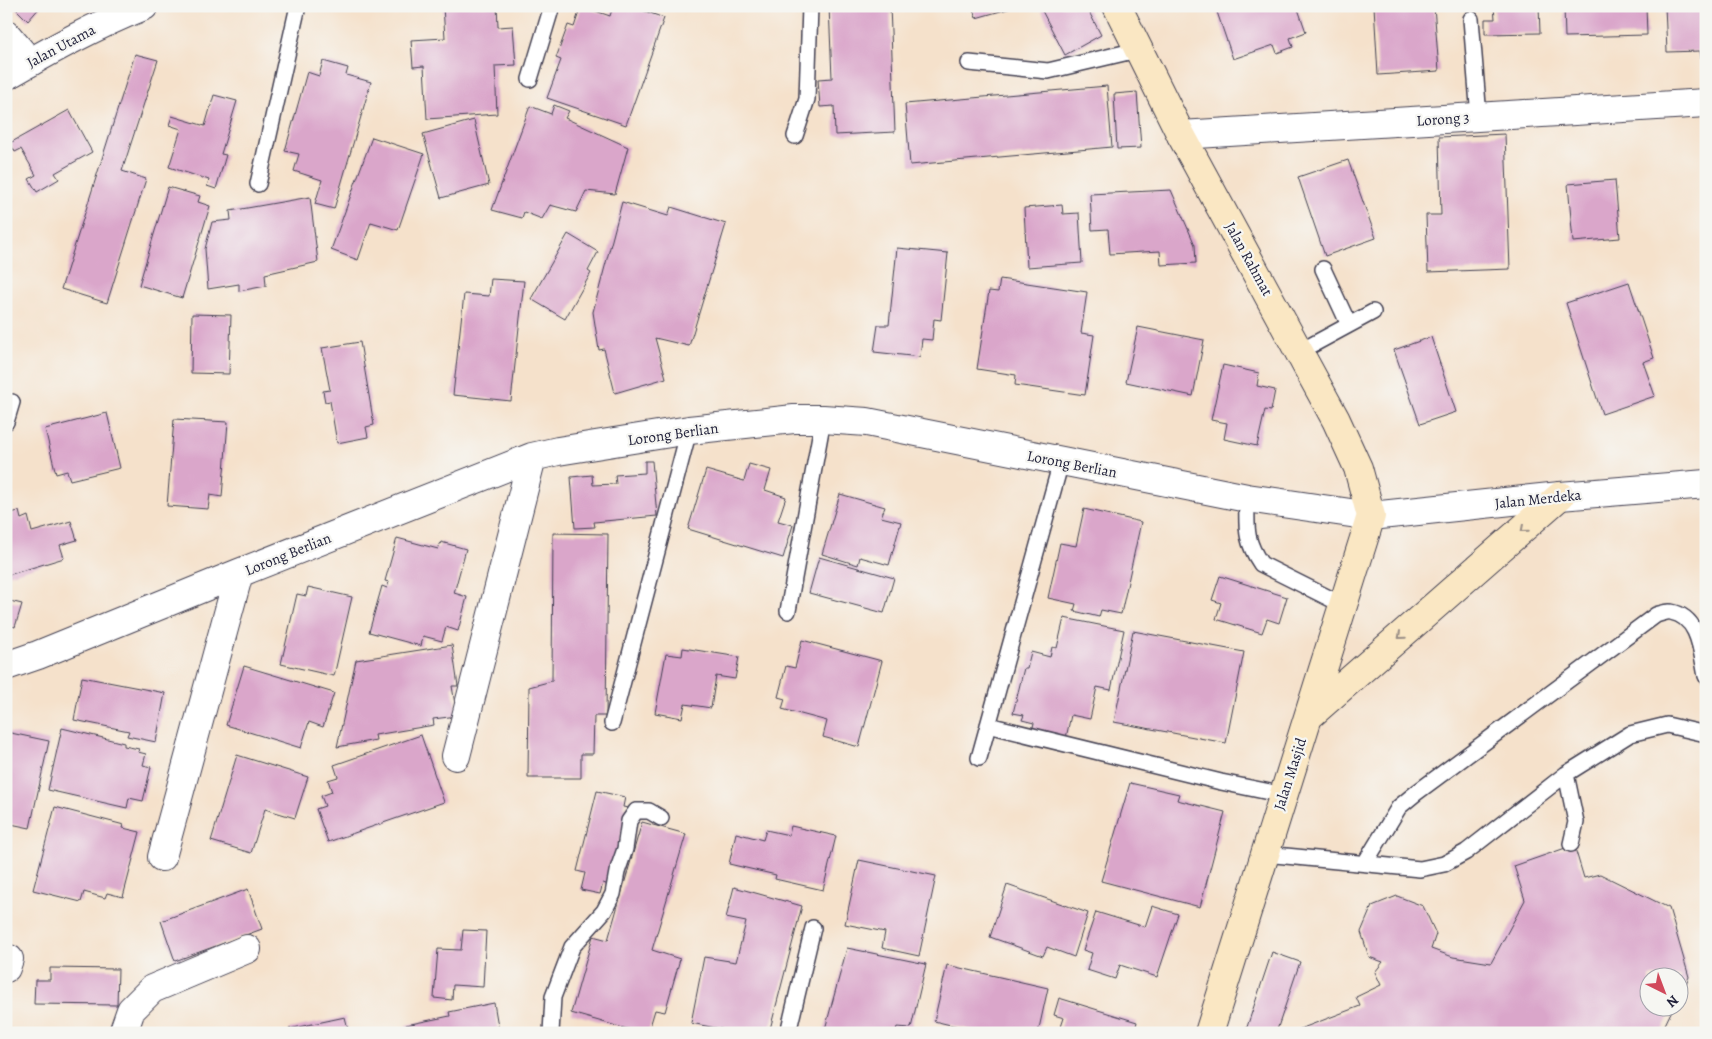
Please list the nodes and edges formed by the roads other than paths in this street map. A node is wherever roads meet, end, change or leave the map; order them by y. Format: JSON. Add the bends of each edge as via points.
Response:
{"nodes":[{"id":1,"x":144,"y":6,"type":"edge"},
{"id":2,"x":298,"y":6,"type":"edge"},
{"id":3,"x":552,"y":6,"type":"edge"},
{"id":4,"x":810,"y":6,"type":"edge"},
{"id":5,"x":1117,"y":6,"type":"edge"},
{"id":6,"x":1471,"y":19,"type":"dead end"},
{"id":7,"x":6,"y":34,"type":"edge"},
{"id":8,"x":1138,"y":50,"type":"junction"},
{"id":9,"x":30,"y":62,"type":"junction"},
{"id":10,"x":969,"y":63,"type":"dead end"},
{"id":11,"x":6,"y":76,"type":"edge"},
{"id":12,"x":530,"y":79,"type":"dead end"},
{"id":13,"x":1706,"y":103,"type":"edge"},
{"id":14,"x":1479,"y":117,"type":"junction"},
{"id":15,"x":1181,"y":135,"type":"junction"},
{"id":16,"x":795,"y":136,"type":"dead end"},
{"id":17,"x":258,"y":184,"type":"dead end"},
{"id":18,"x":1323,"y":269,"type":"dead end"},
{"id":19,"x":1373,"y":312,"type":"dead end"},
{"id":20,"x":1349,"y":325,"type":"junction"},
{"id":21,"x":1299,"y":352,"type":"junction"},
{"id":22,"x":12,"y":402,"type":"dead end"},
{"id":23,"x":823,"y":419,"type":"junction"},
{"id":24,"x":6,"y":422,"type":"edge"},
{"id":25,"x":689,"y":430,"type":"junction"},
{"id":26,"x":532,"y":457,"type":"junction"},
{"id":27,"x":1061,"y":462,"type":"junction"},
{"id":28,"x":1706,"y":484,"type":"edge"},
{"id":29,"x":1560,"y":496,"type":"junction"},
{"id":30,"x":1248,"y":498,"type":"junction"},
{"id":31,"x":1371,"y":516,"type":"junction"},
{"id":32,"x":239,"y":573,"type":"junction"},
{"id":33,"x":1343,"y":605,"type":"junction"},
{"id":34,"x":788,"y":612,"type":"dead end"},
{"id":35,"x":6,"y":666,"type":"edge"},
{"id":36,"x":1706,"y":676,"type":"edge"},
{"id":37,"x":1308,"y":717,"type":"junction"},
{"id":38,"x":612,"y":723,"type":"dead end"},
{"id":39,"x":988,"y":725,"type":"junction"},
{"id":40,"x":1706,"y":734,"type":"edge"},
{"id":41,"x":456,"y":756,"type":"dead end"},
{"id":42,"x":979,"y":758,"type":"dead end"},
{"id":43,"x":1566,"y":774,"type":"junction"},
{"id":44,"x":1284,"y":795,"type":"junction"},
{"id":45,"x":661,"y":818,"type":"dead end"},
{"id":46,"x":1571,"y":844,"type":"dead end"},
{"id":47,"x":1266,"y":854,"type":"junction"},
{"id":48,"x":162,"y":858,"type":"dead end"},
{"id":49,"x":1365,"y":864,"type":"junction"},
{"id":50,"x":813,"y":928,"type":"dead end"},
{"id":51,"x":246,"y":949,"type":"dead end"},
{"id":52,"x":124,"y":1033,"type":"edge"},
{"id":53,"x":551,"y":1033,"type":"edge"},
{"id":54,"x":788,"y":1033,"type":"edge"},
{"id":55,"x":1209,"y":1033,"type":"edge"}],
"edges":[{"from":1,"to":9,"type":"street","name":"Jalan Utama"},
{"from":2,"to":17,"type":"lane"},
{"from":3,"to":12,"type":"lane"},
{"from":4,"to":16,"type":"lane","via":[[807,99]]},
{"from":5,"to":8,"type":"main road","name":"Jalan Rahmat"},
{"from":6,"to":14,"type":"lane"},
{"from":7,"to":9,"type":"street"},
{"from":8,"to":10,"type":"lane","via":[[1048,71]]},
{"from":8,"to":15,"type":"main road","name":"Jalan Rahmat"},
{"from":9,"to":11,"type":"street","name":"Jalan Utama"},
{"from":13,"to":14,"type":"street","name":"Lorong 3"},
{"from":14,"to":15,"type":"street","name":"Lorong 3"},
{"from":15,"to":21,"type":"main road","name":"Jalan Rahmat"},
{"from":18,"to":20,"type":"lane"},
{"from":19,"to":20,"type":"lane"},
{"from":20,"to":21,"type":"lane"},
{"from":21,"to":31,"type":"main road","name":"Jalan Rahmat","via":[[1358,468]]},
{"from":22,"to":24,"type":"lane"},
{"from":23,"to":25,"type":"street","name":"Lorong Berlian"},
{"from":23,"to":27,"type":"street","name":"Lorong Berlian","via":[[867,422]]},
{"from":23,"to":34,"type":"lane"},
{"from":25,"to":26,"type":"street","name":"Lorong Berlian"},
{"from":25,"to":38,"type":"lane"},
{"from":26,"to":32,"type":"street","name":"Lorong Berlian"},
{"from":26,"to":41,"type":"street"},
{"from":27,"to":30,"type":"street","name":"Lorong Berlian"},
{"from":27,"to":39,"type":"lane"},
{"from":28,"to":29,"type":"street","name":"Jalan Merdeka"},
{"from":29,"to":31,"type":"street","name":"Jalan Merdeka"},
{"from":29,"to":37,"type":"main road","one_way":true},
{"from":30,"to":31,"type":"street","name":"Lorong Berlian"},
{"from":30,"to":33,"type":"lane","via":[[1247,536],[1261,564]]},
{"from":31,"to":33,"type":"main road","name":"Jalan Masjid"},
{"from":32,"to":35,"type":"street","name":"Lorong Berlian","via":[[38,656]]},
{"from":32,"to":48,"type":"street"},
{"from":33,"to":37,"type":"main road","name":"Jalan Masjid"},
{"from":36,"to":49,"type":"lane","via":[[1696,630],[1685,618],[1670,611],[1656,615],[1399,807]]},
{"from":37,"to":44,"type":"main road","name":"Jalan Masjid"},
{"from":39,"to":42,"type":"lane"},
{"from":39,"to":44,"type":"lane"},
{"from":40,"to":43,"type":"lane","via":[[1667,725],[1630,734]]},
{"from":43,"to":46,"type":"lane","via":[[1576,822]]},
{"from":43,"to":49,"type":"lane","via":[[1466,852],[1444,864],[1420,869]]},
{"from":44,"to":47,"type":"main road","name":"Jalan Masjid"},
{"from":45,"to":53,"type":"lane","via":[[649,811],[636,811],[629,822],[613,894],[604,911],[572,947],[553,998]]},
{"from":47,"to":49,"type":"lane"},
{"from":47,"to":55,"type":"main road","name":"Jalan Masjid"},
{"from":50,"to":54,"type":"lane"},
{"from":51,"to":52,"type":"street","via":[[152,989],[130,1010]]}]}
